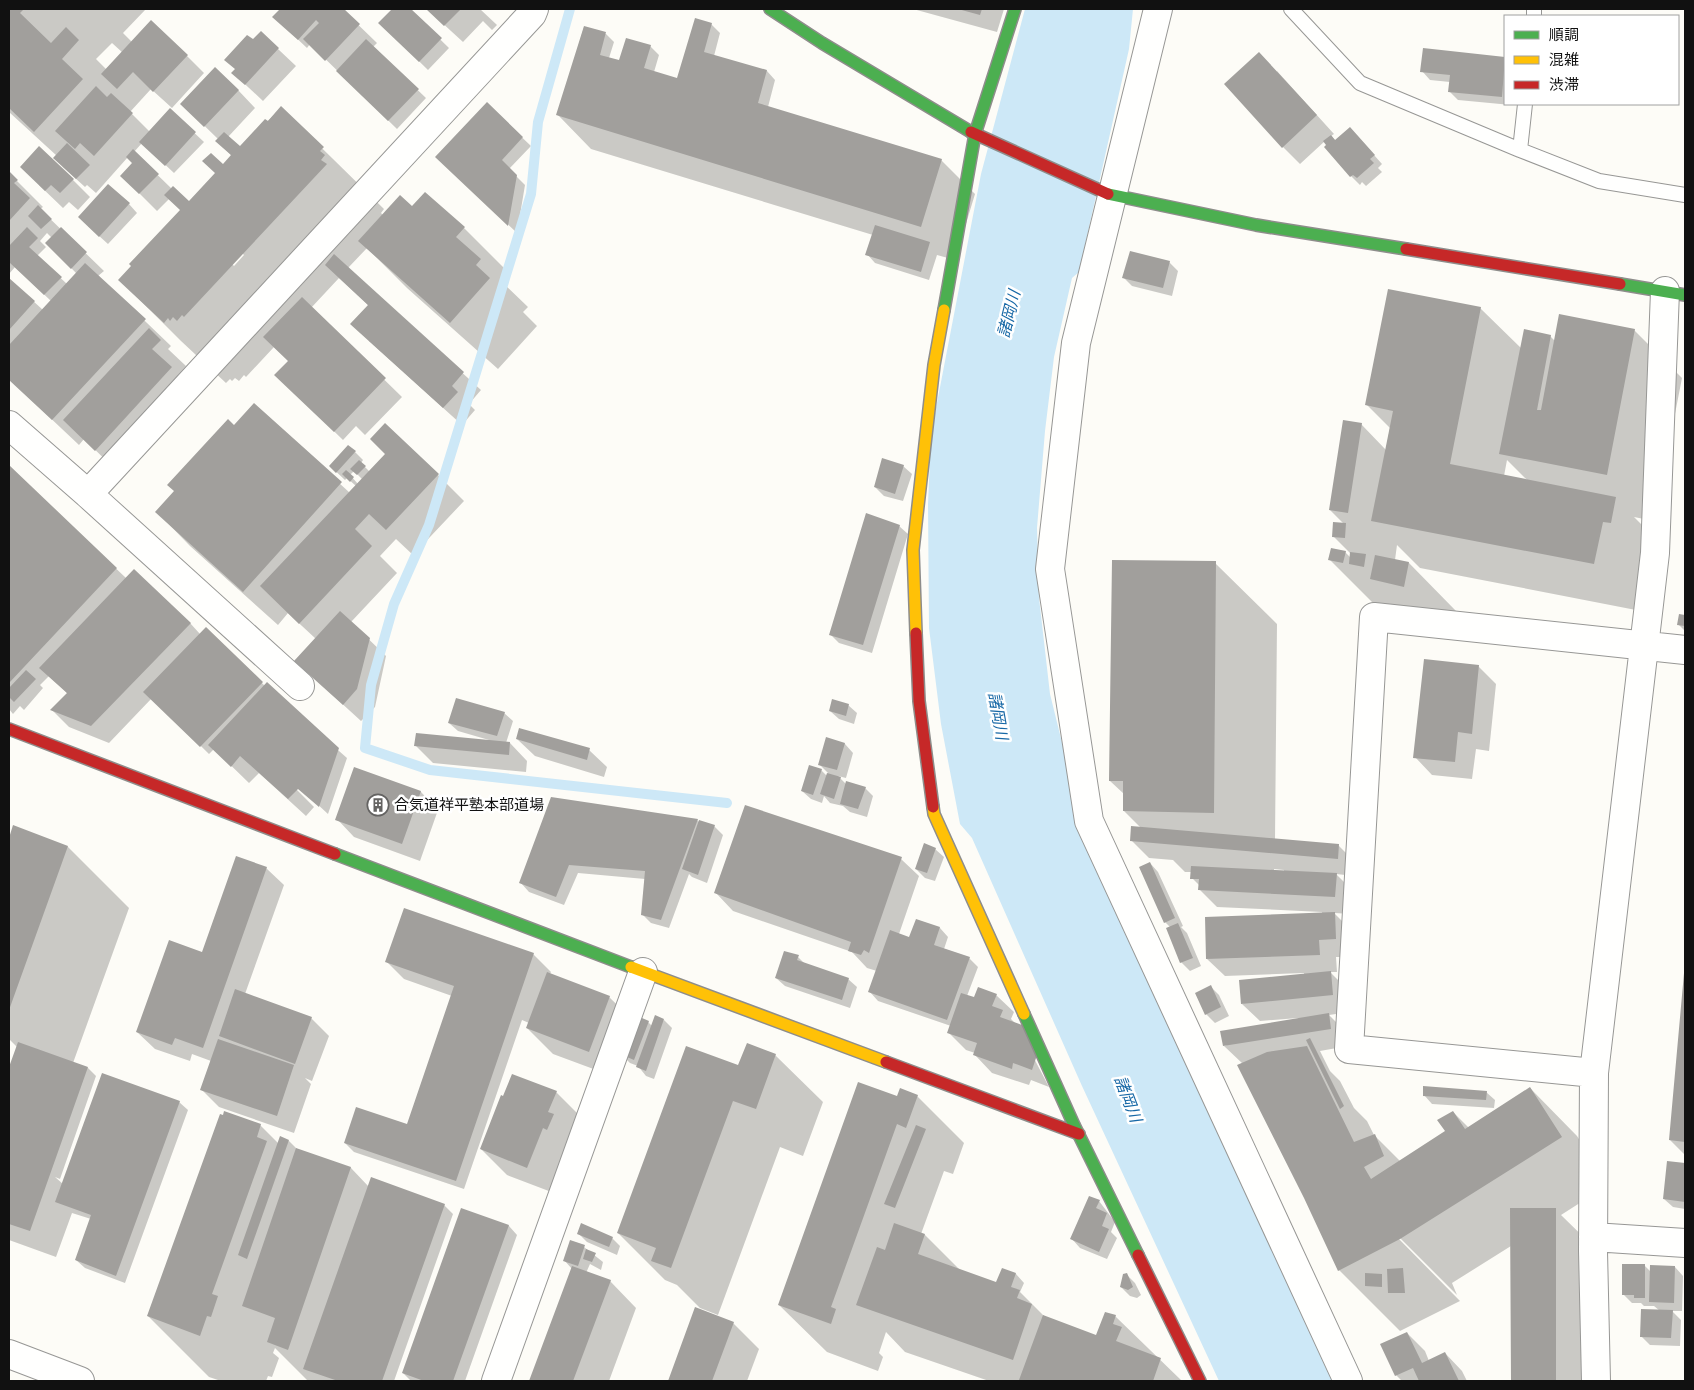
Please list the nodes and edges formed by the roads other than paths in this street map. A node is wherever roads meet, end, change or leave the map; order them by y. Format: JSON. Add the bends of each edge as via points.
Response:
{"nodes":[{"id":1,"x":534,"y":9,"type":"edge"},
{"id":2,"x":770,"y":9,"type":"edge"},
{"id":3,"x":1015,"y":9,"type":"edge"},
{"id":4,"x":1158,"y":9,"type":"edge"},
{"id":5,"x":1291,"y":9,"type":"edge"},
{"id":6,"x":1524,"y":105,"type":"edge"},
{"id":7,"x":976,"y":134,"type":"junction"},
{"id":8,"x":1520,"y":150,"type":"junction"},
{"id":9,"x":1685,"y":195,"type":"edge"},
{"id":10,"x":1112,"y":196,"type":"junction"},
{"id":11,"x":1675,"y":293,"type":"edge"},
{"id":12,"x":9,"y":425,"type":"edge"},
{"id":13,"x":88,"y":494,"type":"junction"},
{"id":14,"x":1644,"y":645,"type":"junction"},
{"id":15,"x":1685,"y":650,"type":"edge"},
{"id":16,"x":300,"y":686,"type":"dead end"},
{"id":17,"x":9,"y":728,"type":"edge"},
{"id":18,"x":643,"y":972,"type":"junction"},
{"id":19,"x":1594,"y":1074,"type":"junction"},
{"id":20,"x":1079,"y":1134,"type":"junction"},
{"id":21,"x":1593,"y":1237,"type":"junction"},
{"id":22,"x":1685,"y":1243,"type":"edge"},
{"id":23,"x":9,"y":1354,"type":"edge"},
{"id":24,"x":80,"y":1381,"type":"edge"},
{"id":25,"x":496,"y":1381,"type":"edge"},
{"id":26,"x":1200,"y":1381,"type":"edge"},
{"id":27,"x":1348,"y":1381,"type":"edge"},
{"id":28,"x":1596,"y":1381,"type":"edge"}],
"edges":[{"from":1,"to":13,"type":"street","via":[[526,22]]},
{"from":2,"to":7,"type":"street"},
{"from":3,"to":7,"type":"street"},
{"from":4,"to":10,"type":"street"},
{"from":5,"to":8,"type":"lane","via":[[1360,83]]},
{"from":6,"to":8,"type":"lane"},
{"from":7,"to":10,"type":"street"},
{"from":7,"to":20,"type":"street","via":[[934,365],[913,550],[919,701],[934,814]]},
{"from":8,"to":9,"type":"lane","via":[[1599,181]]},
{"from":10,"to":11,"type":"street","via":[[1256,225]]},
{"from":10,"to":27,"type":"street","via":[[1076,343],[1050,569],[1089,821]]},
{"from":11,"to":14,"type":"street","via":[[1655,554]]},
{"from":12,"to":13,"type":"street"},
{"from":13,"to":16,"type":"street"},
{"from":14,"to":15,"type":"street"},
{"from":14,"to":19,"type":"street"},
{"from":14,"to":19,"type":"street","via":[[1374,618],[1349,1049]]},
{"from":17,"to":18,"type":"street"},
{"from":18,"to":20,"type":"street"},
{"from":18,"to":25,"type":"street"},
{"from":19,"to":21,"type":"street"},
{"from":20,"to":26,"type":"street"},
{"from":21,"to":22,"type":"street"},
{"from":21,"to":28,"type":"street"},
{"from":23,"to":24,"type":"street"}]}
